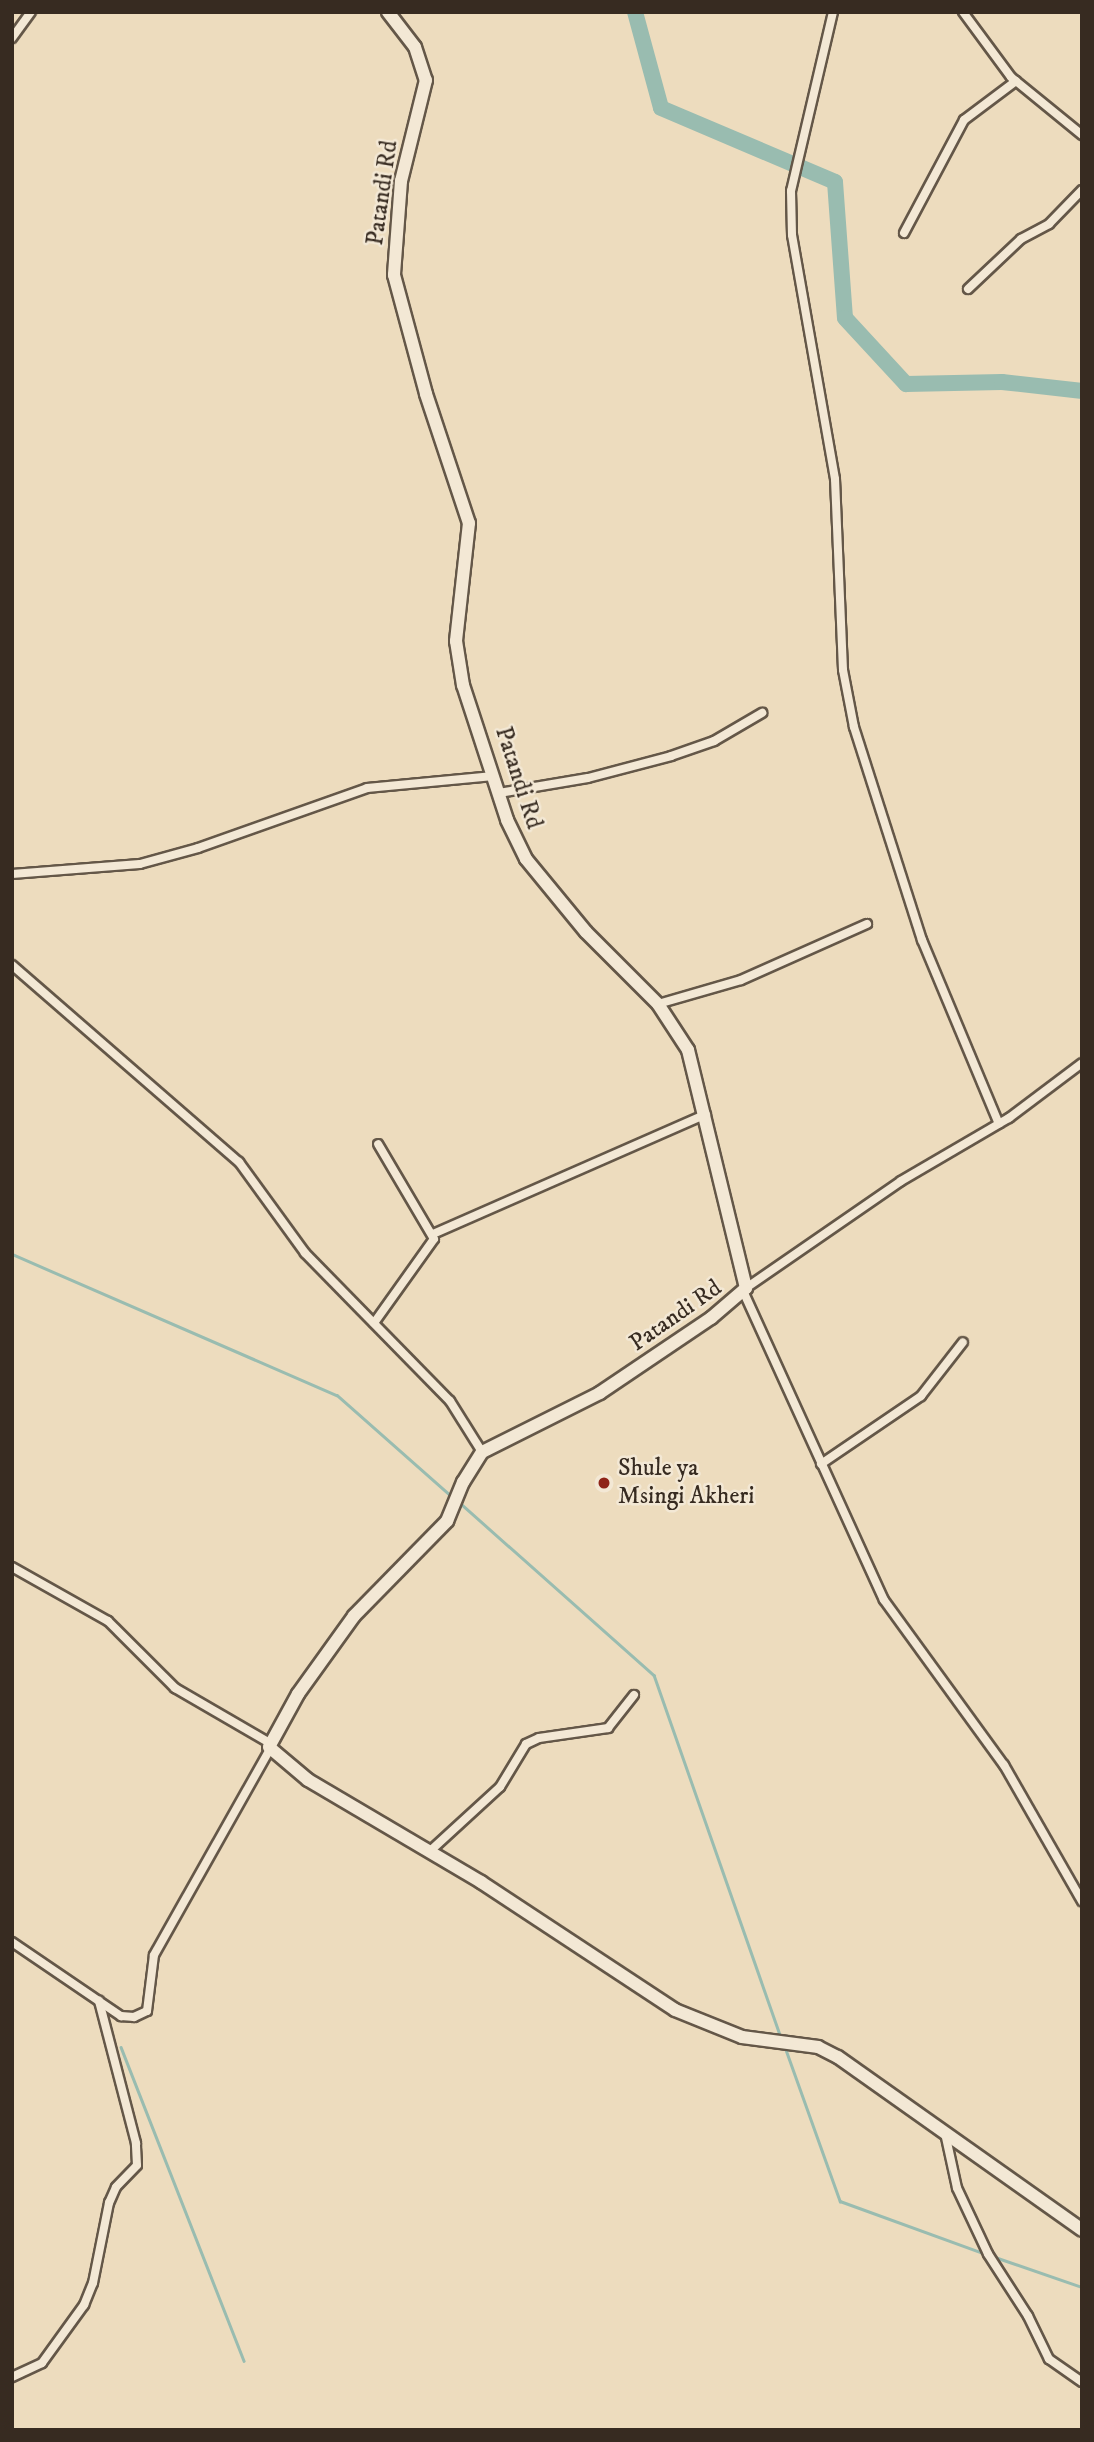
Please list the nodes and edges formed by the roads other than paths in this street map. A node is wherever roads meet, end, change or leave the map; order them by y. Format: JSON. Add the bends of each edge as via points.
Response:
{"nodes":[{"id":1,"x":31,"y":12,"type":"edge"},
{"id":2,"x":388,"y":12,"type":"edge"},
{"id":3,"x":833,"y":12,"type":"edge"},
{"id":4,"x":963,"y":12,"type":"edge"},
{"id":5,"x":12,"y":38,"type":"edge"},
{"id":6,"x":1016,"y":81,"type":"junction"},
{"id":7,"x":1082,"y":135,"type":"edge"},
{"id":8,"x":1082,"y":190,"type":"edge"},
{"id":9,"x":904,"y":233,"type":"dead end"},
{"id":10,"x":968,"y":289,"type":"dead end"},
{"id":11,"x":762,"y":713,"type":"dead end"},
{"id":12,"x":493,"y":776,"type":"junction"},
{"id":13,"x":499,"y":793,"type":"junction"},
{"id":14,"x":12,"y":874,"type":"edge"},
{"id":15,"x":867,"y":924,"type":"dead end"},
{"id":16,"x":12,"y":965,"type":"edge"},
{"id":17,"x":658,"y":1004,"type":"junction"},
{"id":18,"x":1082,"y":1063,"type":"edge"},
{"id":19,"x":706,"y":1114,"type":"junction"},
{"id":20,"x":999,"y":1124,"type":"junction"},
{"id":21,"x":378,"y":1144,"type":"dead end"},
{"id":22,"x":433,"y":1234,"type":"junction"},
{"id":23,"x":745,"y":1291,"type":"junction"},
{"id":24,"x":374,"y":1323,"type":"junction"},
{"id":25,"x":963,"y":1342,"type":"dead end"},
{"id":26,"x":482,"y":1452,"type":"junction"},
{"id":27,"x":821,"y":1464,"type":"junction"},
{"id":28,"x":12,"y":1567,"type":"edge"},
{"id":29,"x":634,"y":1695,"type":"dead end"},
{"id":30,"x":270,"y":1746,"type":"junction"},
{"id":31,"x":429,"y":1852,"type":"junction"},
{"id":32,"x":1082,"y":1901,"type":"edge"},
{"id":33,"x":12,"y":1941,"type":"edge"},
{"id":34,"x":99,"y":2001,"type":"junction"},
{"id":35,"x":945,"y":2133,"type":"junction"},
{"id":36,"x":1082,"y":2230,"type":"edge"},
{"id":37,"x":12,"y":2377,"type":"edge"},
{"id":38,"x":1082,"y":2382,"type":"edge"}],
"edges":[{"from":1,"to":5,"type":"street"},
{"from":2,"to":12,"type":"street","name":"Patandi Rd","via":[[415,47],[426,80],[401,181],[394,275],[426,394],[469,523],[456,651]]},
{"from":3,"to":20,"type":"street","via":[[791,191],[794,248],[835,479],[843,670],[855,727],[922,940]]},
{"from":4,"to":6,"type":"street"},
{"from":6,"to":7,"type":"street"},
{"from":6,"to":9,"type":"street","via":[[964,120]]},
{"from":8,"to":10,"type":"street","via":[[1049,224],[1021,239]]},
{"from":11,"to":13,"type":"street","via":[[713,741],[671,756],[588,778]]},
{"from":12,"to":13,"type":"street","name":"Patandi Rd"},
{"from":12,"to":14,"type":"street","via":[[367,788],[139,864]]},
{"from":13,"to":17,"type":"street","name":"Patandi Rd","via":[[512,833],[534,872]]},
{"from":15,"to":17,"type":"street","via":[[741,981]]},
{"from":16,"to":24,"type":"street","via":[[239,1162],[305,1253]]},
{"from":17,"to":19,"type":"street","name":"Patandi Rd","via":[[688,1051]]},
{"from":18,"to":20,"type":"street"},
{"from":19,"to":22,"type":"street"},
{"from":19,"to":23,"type":"street","name":"Patandi Rd"},
{"from":20,"to":23,"type":"street","via":[[901,1181]]},
{"from":21,"to":22,"type":"street"},
{"from":22,"to":24,"type":"street","via":[[433,1243]]},
{"from":23,"to":26,"type":"street","name":"Patandi Rd","via":[[587,1401]]},
{"from":23,"to":27,"type":"street"},
{"from":24,"to":26,"type":"street","via":[[450,1401]]},
{"from":25,"to":27,"type":"street","via":[[921,1396]]},
{"from":26,"to":30,"type":"street","via":[[450,1516],[354,1616],[313,1670]]},
{"from":27,"to":32,"type":"street","via":[[891,1613],[1004,1765]]},
{"from":28,"to":30,"type":"street","via":[[108,1621],[175,1688]]},
{"from":29,"to":31,"type":"street","via":[[608,1728],[526,1744],[500,1787]]},
{"from":30,"to":31,"type":"street","via":[[317,1785]]},
{"from":30,"to":34,"type":"street","via":[[154,1955],[147,2011],[128,2018]]},
{"from":31,"to":35,"type":"street","via":[[674,2010],[751,2039],[828,2051]]},
{"from":33,"to":34,"type":"street"},
{"from":34,"to":37,"type":"street","via":[[136,2143],[137,2165],[109,2203],[84,2305],[42,2363]]},
{"from":35,"to":36,"type":"street"},
{"from":35,"to":38,"type":"street","via":[[957,2188],[988,2254],[1049,2359]]}]}
